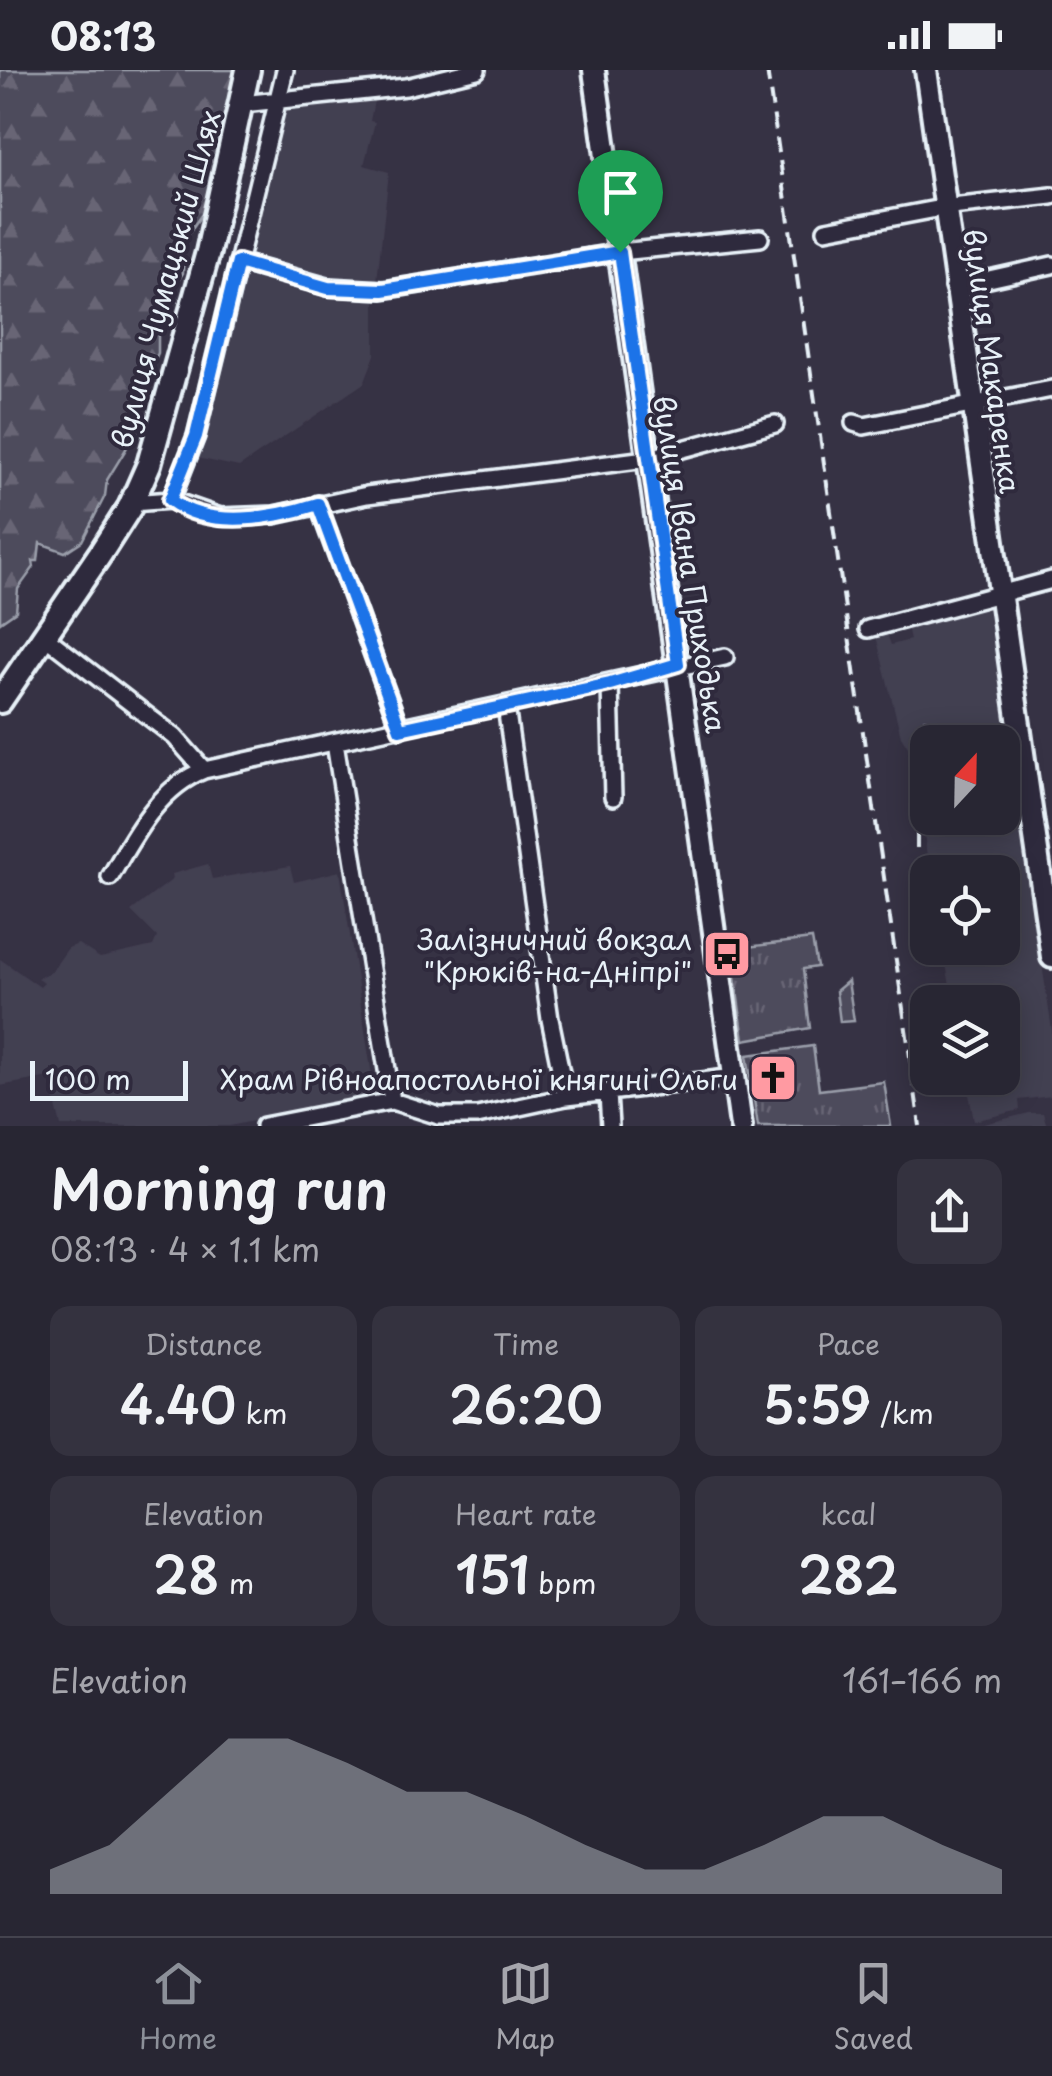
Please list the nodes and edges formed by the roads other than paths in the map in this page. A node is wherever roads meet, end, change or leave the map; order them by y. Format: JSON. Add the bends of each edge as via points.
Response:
{"nodes":[{"id":1,"x":248,"y":70,"type":"edge"},
{"id":2,"x":285,"y":70,"type":"edge"},
{"id":3,"x":477,"y":70,"type":"edge"},
{"id":4,"x":594,"y":70,"type":"edge"},
{"id":5,"x":926,"y":70,"type":"edge"},
{"id":6,"x":280,"y":100,"type":"junction"},
{"id":7,"x":242,"y":104,"type":"junction"},
{"id":8,"x":1052,"y":196,"type":"edge"},
{"id":9,"x":942,"y":208,"type":"junction"},
{"id":10,"x":826,"y":230,"type":"dead end"},
{"id":11,"x":760,"y":238,"type":"dead end"},
{"id":12,"x":620,"y":252,"type":"junction"},
{"id":13,"x":238,"y":262,"type":"junction"},
{"id":14,"x":1052,"y":265,"type":"edge"},
{"id":15,"x":953,"y":287,"type":"junction"},
{"id":16,"x":1052,"y":389,"type":"edge"},
{"id":17,"x":971,"y":404,"type":"junction"},
{"id":18,"x":854,"y":422,"type":"dead end"},
{"id":19,"x":775,"y":424,"type":"dead end"},
{"id":20,"x":646,"y":459,"type":"junction"},
{"id":21,"x":170,"y":500,"type":"junction"},
{"id":22,"x":132,"y":503,"type":"junction"},
{"id":23,"x":318,"y":504,"type":"junction"},
{"id":24,"x":1052,"y":580,"type":"edge"},
{"id":25,"x":999,"y":591,"type":"junction"},
{"id":26,"x":868,"y":629,"type":"dead end"},
{"id":27,"x":44,"y":636,"type":"junction"},
{"id":28,"x":726,"y":657,"type":"dead end"},
{"id":29,"x":678,"y":664,"type":"junction"},
{"id":30,"x":610,"y":684,"type":"junction"},
{"id":31,"x":0,"y":701,"type":"edge"},
{"id":32,"x":506,"y":706,"type":"junction"},
{"id":33,"x":400,"y":729,"type":"junction"},
{"id":34,"x":334,"y":743,"type":"junction"},
{"id":35,"x":204,"y":770,"type":"junction"},
{"id":36,"x":613,"y":797,"type":"dead end"},
{"id":37,"x":110,"y":877,"type":"dead end"},
{"id":38,"x":1052,"y":956,"type":"edge"},
{"id":39,"x":736,"y":1077,"type":"junction"},
{"id":40,"x":608,"y":1094,"type":"junction"},
{"id":41,"x":566,"y":1098,"type":"junction"},
{"id":42,"x":392,"y":1100,"type":"junction"},
{"id":43,"x":529,"y":1108,"type":"junction"},
{"id":44,"x":431,"y":1120,"type":"edge"},
{"id":45,"x":264,"y":1126,"type":"edge"},
{"id":46,"x":530,"y":1126,"type":"edge"},
{"id":47,"x":610,"y":1126,"type":"edge"},
{"id":48,"x":742,"y":1126,"type":"edge"}],
"edges":[{"from":1,"to":7,"type":"highway","name":"вулиця Чумацький Шлях"},
{"from":2,"to":6,"type":"street"},
{"from":3,"to":6,"type":"street","via":[[406,87]]},
{"from":4,"to":12,"type":"main road","name":"вулиця Івана Приходька"},
{"from":5,"to":9,"type":"main road","name":"вулиця Макаренка"},
{"from":6,"to":7,"type":"street"},
{"from":6,"to":13,"type":"street"},
{"from":7,"to":22,"type":"highway","name":"вулиця Чумацький Шлях","via":[[164,421]]},
{"from":8,"to":9,"type":"street"},
{"from":9,"to":10,"type":"street"},
{"from":9,"to":15,"type":"main road","name":"вулиця Макаренка"},
{"from":11,"to":12,"type":"street"},
{"from":12,"to":13,"type":"street","via":[[383,290],[328,288]]},
{"from":12,"to":20,"type":"main road","name":"вулиця Івана Приходька"},
{"from":13,"to":21,"type":"street","via":[[196,436]]},
{"from":14,"to":15,"type":"street"},
{"from":15,"to":17,"type":"main road","name":"вулиця Макаренка"},
{"from":16,"to":17,"type":"street"},
{"from":17,"to":18,"type":"street","via":[[864,426]]},
{"from":17,"to":25,"type":"main road","name":"вулиця Макаренка"},
{"from":19,"to":20,"type":"street"},
{"from":20,"to":23,"type":"street"},
{"from":20,"to":29,"type":"main road","name":"вулиця Івана Приходька"},
{"from":21,"to":22,"type":"street"},
{"from":21,"to":23,"type":"street","via":[[220,517],[246,518]]},
{"from":22,"to":27,"type":"highway","name":"вулиця Чумацький Шлях"},
{"from":23,"to":33,"type":"street"},
{"from":24,"to":25,"type":"street"},
{"from":25,"to":26,"type":"street"},
{"from":25,"to":38,"type":"main road","name":"вулиця Макаренка"},
{"from":27,"to":31,"type":"highway","name":"вулиця Чумацький Шлях"},
{"from":27,"to":35,"type":"street","via":[[175,738]]},
{"from":28,"to":29,"type":"street"},
{"from":29,"to":30,"type":"street"},
{"from":29,"to":39,"type":"main road","name":"вулиця Івана Приходька"},
{"from":30,"to":32,"type":"street"},
{"from":30,"to":36,"type":"street"},
{"from":32,"to":33,"type":"street"},
{"from":32,"to":41,"type":"street"},
{"from":33,"to":34,"type":"street"},
{"from":34,"to":35,"type":"street"},
{"from":34,"to":42,"type":"street"},
{"from":35,"to":37,"type":"street","via":[[156,806]]},
{"from":39,"to":40,"type":"street"},
{"from":39,"to":48,"type":"main road","name":"вулиця Івана Приходька"},
{"from":40,"to":41,"type":"street"},
{"from":40,"to":47,"type":"street"},
{"from":41,"to":43,"type":"street"},
{"from":42,"to":44,"type":"street"},
{"from":42,"to":45,"type":"street"},
{"from":43,"to":44,"type":"street"},
{"from":43,"to":46,"type":"street"}]}
